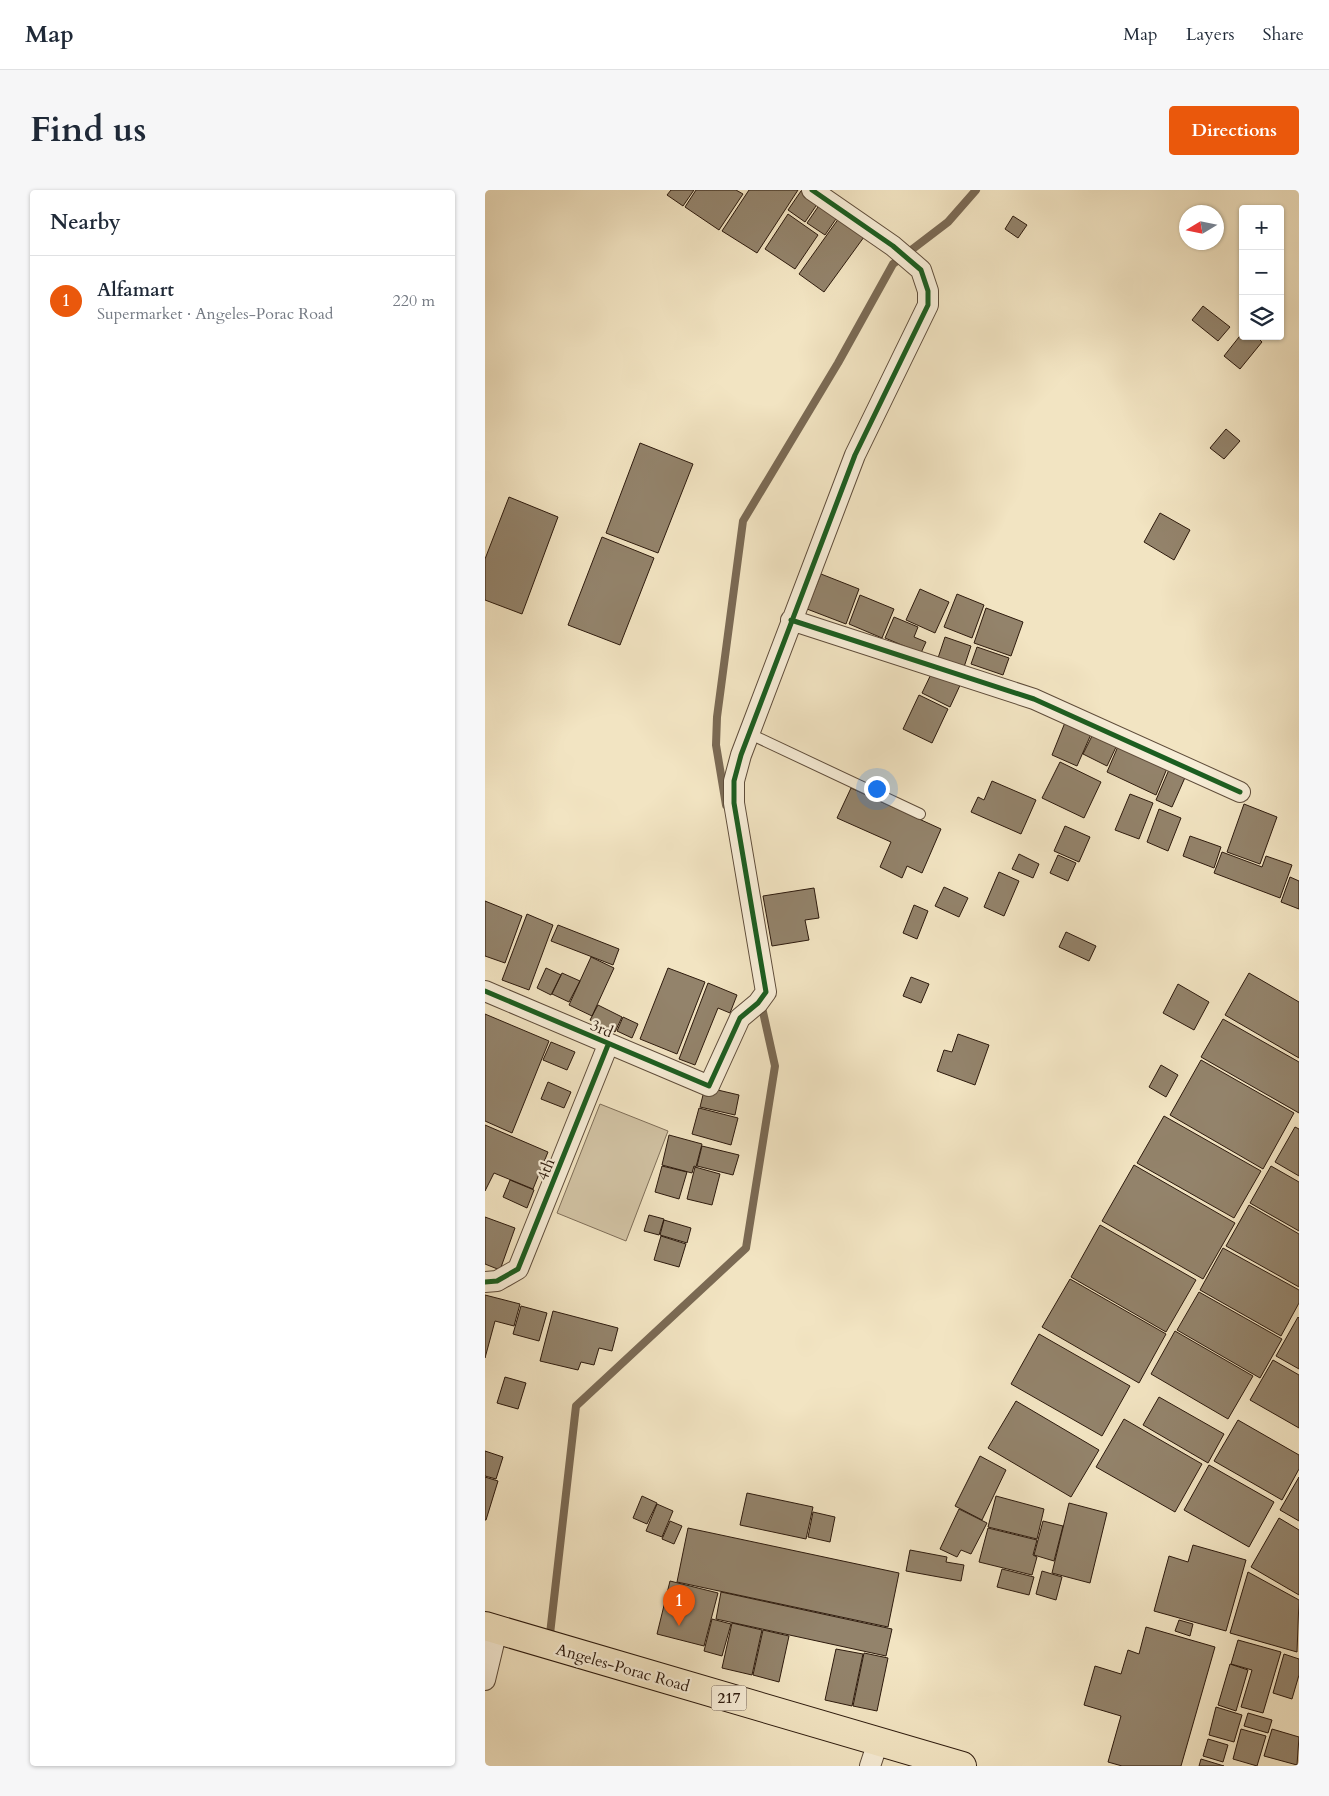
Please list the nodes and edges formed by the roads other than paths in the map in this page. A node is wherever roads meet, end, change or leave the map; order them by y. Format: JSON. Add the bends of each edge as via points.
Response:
{"nodes":[{"id":1,"x":811,"y":190,"type":"edge"},
{"id":2,"x":791,"y":620,"type":"junction"},
{"id":3,"x":750,"y":734,"type":"junction"},
{"id":4,"x":1240,"y":792,"type":"dead end"},
{"id":5,"x":921,"y":814,"type":"dead end"},
{"id":6,"x":485,"y":991,"type":"edge"},
{"id":7,"x":608,"y":1045,"type":"junction"},
{"id":8,"x":485,"y":1282,"type":"edge"},
{"id":9,"x":491,"y":1628,"type":"edge"},
{"id":10,"x":485,"y":1680,"type":"edge"},
{"id":11,"x":874,"y":1754,"type":"edge"},
{"id":12,"x":962,"y":1766,"type":"edge"}],
"edges":[{"from":1,"to":2,"type":"street","via":[[893,246],[921,270],[928,292],[925,313],[855,454]]},
{"from":2,"to":3,"type":"street"},
{"from":2,"to":4,"type":"street","via":[[1034,699]]},
{"from":3,"to":5,"type":"lane"},
{"from":3,"to":7,"type":"street","name":"3rd","via":[[734,782],[734,803],[762,997],[740,1018],[709,1086]]},
{"from":6,"to":7,"type":"street","name":"3rd"},
{"from":7,"to":8,"type":"street","name":"4th","via":[[517,1269],[497,1281]]},
{"from":9,"to":10,"type":"street"},
{"from":9,"to":11,"type":"main road","name":"Angeles-Porac Road","number":"217"},
{"from":11,"to":12,"type":"main road","name":"Angeles-Porac Road","number":"217"}]}
